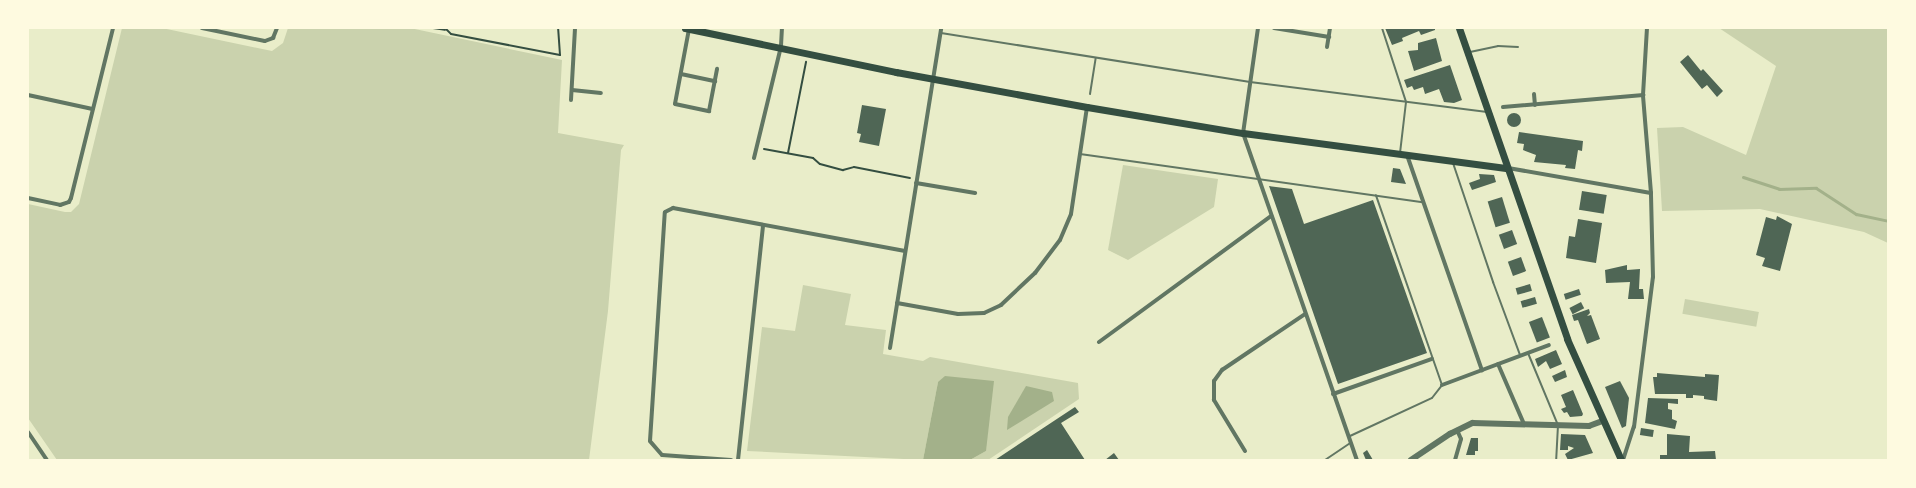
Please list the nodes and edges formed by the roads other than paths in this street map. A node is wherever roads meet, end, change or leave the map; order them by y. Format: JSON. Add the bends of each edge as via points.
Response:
{"nodes":[{"id":1,"x":113,"y":28,"type":"edge"},
{"id":2,"x":202,"y":28,"type":"edge"},
{"id":3,"x":277,"y":28,"type":"edge"},
{"id":4,"x":575,"y":28,"type":"edge"},
{"id":5,"x":687,"y":28,"type":"edge"},
{"id":6,"x":782,"y":28,"type":"edge"},
{"id":7,"x":941,"y":28,"type":"edge"},
{"id":8,"x":1258,"y":28,"type":"edge"},
{"id":9,"x":1274,"y":28,"type":"edge"},
{"id":10,"x":1330,"y":28,"type":"edge"},
{"id":11,"x":1382,"y":28,"type":"edge"},
{"id":12,"x":1460,"y":28,"type":"edge"},
{"id":13,"x":1647,"y":28,"type":"edge"},
{"id":14,"x":940,"y":33,"type":"junction"},
{"id":15,"x":1329,"y":37,"type":"junction"},
{"id":16,"x":781,"y":46,"type":"junction"},
{"id":17,"x":1327,"y":47,"type":"dead end"},
{"id":18,"x":1518,"y":47,"type":"dead end"},
{"id":19,"x":1467,"y":53,"type":"junction"},
{"id":20,"x":1096,"y":58,"type":"junction"},
{"id":21,"x":717,"y":70,"type":"dead end"},
{"id":22,"x":681,"y":74,"type":"junction"},
{"id":23,"x":933,"y":78,"type":"junction"},
{"id":24,"x":715,"y":81,"type":"junction"},
{"id":25,"x":1250,"y":82,"type":"junction"},
{"id":26,"x":572,"y":90,"type":"junction"},
{"id":27,"x":601,"y":93,"type":"dead end"},
{"id":28,"x":1090,"y":94,"type":"dead end"},
{"id":29,"x":1534,"y":94,"type":"dead end"},
{"id":30,"x":28,"y":95,"type":"edge"},
{"id":31,"x":1643,"y":95,"type":"junction"},
{"id":32,"x":571,"y":100,"type":"dead end"},
{"id":33,"x":1406,"y":102,"type":"junction"},
{"id":34,"x":1535,"y":104,"type":"junction"},
{"id":35,"x":1503,"y":107,"type":"dead end"},
{"id":36,"x":1087,"y":108,"type":"junction"},
{"id":37,"x":93,"y":109,"type":"junction"},
{"id":38,"x":1488,"y":112,"type":"junction"},
{"id":39,"x":1243,"y":133,"type":"junction"},
{"id":40,"x":1080,"y":154,"type":"junction"},
{"id":41,"x":1403,"y":155,"type":"junction"},
{"id":42,"x":754,"y":158,"type":"dead end"},
{"id":43,"x":1452,"y":160,"type":"junction"},
{"id":44,"x":1506,"y":168,"type":"junction"},
{"id":45,"x":1258,"y":180,"type":"junction"},
{"id":46,"x":916,"y":181,"type":"junction"},
{"id":47,"x":975,"y":193,"type":"dead end"},
{"id":48,"x":1651,"y":193,"type":"junction"},
{"id":49,"x":1376,"y":195,"type":"junction"},
{"id":50,"x":28,"y":198,"type":"edge"},
{"id":51,"x":1423,"y":202,"type":"junction"},
{"id":52,"x":1271,"y":216,"type":"junction"},
{"id":53,"x":763,"y":226,"type":"junction"},
{"id":54,"x":905,"y":251,"type":"junction"},
{"id":55,"x":897,"y":303,"type":"junction"},
{"id":56,"x":1305,"y":314,"type":"junction"},
{"id":57,"x":1099,"y":342,"type":"dead end"},
{"id":58,"x":1549,"y":346,"type":"dead end"},
{"id":59,"x":890,"y":348,"type":"dead end"},
{"id":60,"x":1528,"y":353,"type":"junction"},
{"id":61,"x":1520,"y":356,"type":"junction"},
{"id":62,"x":1432,"y":359,"type":"junction"},
{"id":63,"x":1498,"y":364,"type":"junction"},
{"id":64,"x":1482,"y":370,"type":"junction"},
{"id":65,"x":1442,"y":385,"type":"junction"},
{"id":66,"x":1333,"y":394,"type":"junction"},
{"id":67,"x":1603,"y":421,"type":"junction"},
{"id":68,"x":1524,"y":424,"type":"junction"},
{"id":69,"x":1558,"y":425,"type":"junction"},
{"id":70,"x":1457,"y":430,"type":"junction"},
{"id":71,"x":28,"y":432,"type":"edge"},
{"id":72,"x":1348,"y":436,"type":"junction"},
{"id":73,"x":1351,"y":443,"type":"junction"},
{"id":74,"x":1245,"y":451,"type":"dead end"},
{"id":75,"x":47,"y":460,"type":"edge"},
{"id":76,"x":731,"y":460,"type":"edge"},
{"id":77,"x":738,"y":460,"type":"edge"},
{"id":78,"x":1325,"y":460,"type":"edge"},
{"id":79,"x":1357,"y":460,"type":"edge"},
{"id":80,"x":1411,"y":460,"type":"edge"},
{"id":81,"x":1455,"y":460,"type":"edge"},
{"id":82,"x":1556,"y":460,"type":"edge"},
{"id":83,"x":1622,"y":460,"type":"edge"}],
"edges":[{"from":1,"to":37,"type":"street"},
{"from":2,"to":3,"type":"street","via":[[264,41],[273,38]]},
{"from":4,"to":26,"type":"street"},
{"from":5,"to":16,"type":"main road"},
{"from":5,"to":22,"type":"street"},
{"from":6,"to":16,"type":"street"},
{"from":7,"to":14,"type":"street"},
{"from":8,"to":25,"type":"street"},
{"from":9,"to":15,"type":"street"},
{"from":10,"to":15,"type":"street"},
{"from":11,"to":33,"type":"lane"},
{"from":12,"to":19,"type":"main road"},
{"from":13,"to":31,"type":"street"},
{"from":14,"to":20,"type":"lane"},
{"from":14,"to":23,"type":"street"},
{"from":15,"to":17,"type":"street"},
{"from":16,"to":23,"type":"main road"},
{"from":16,"to":42,"type":"street"},
{"from":18,"to":19,"type":"lane","via":[[1498,46]]},
{"from":19,"to":38,"type":"main road"},
{"from":20,"to":25,"type":"lane"},
{"from":20,"to":28,"type":"lane"},
{"from":21,"to":24,"type":"street"},
{"from":22,"to":24,"type":"street"},
{"from":22,"to":24,"type":"street","via":[[675,104],[688,107],[708,111]]},
{"from":23,"to":36,"type":"main road"},
{"from":23,"to":46,"type":"street"},
{"from":25,"to":33,"type":"lane"},
{"from":25,"to":39,"type":"street"},
{"from":26,"to":27,"type":"street"},
{"from":26,"to":32,"type":"street"},
{"from":29,"to":34,"type":"street"},
{"from":30,"to":37,"type":"street"},
{"from":31,"to":34,"type":"street"},
{"from":31,"to":48,"type":"street"},
{"from":33,"to":38,"type":"lane"},
{"from":33,"to":41,"type":"lane"},
{"from":34,"to":35,"type":"street"},
{"from":36,"to":39,"type":"main road"},
{"from":36,"to":40,"type":"street"},
{"from":37,"to":50,"type":"street","via":[[71,198],[65,205]]},
{"from":38,"to":44,"type":"main road"},
{"from":39,"to":41,"type":"main road"},
{"from":39,"to":45,"type":"street"},
{"from":40,"to":45,"type":"lane"},
{"from":40,"to":55,"type":"street","via":[[1066,228],[1045,262],[1005,301],[992,310],[975,314]]},
{"from":41,"to":43,"type":"main road"},
{"from":41,"to":51,"type":"street"},
{"from":43,"to":44,"type":"main road"},
{"from":43,"to":61,"type":"lane","via":[[1492,282]]},
{"from":44,"to":48,"type":"street"},
{"from":44,"to":67,"type":"main road","via":[[1567,339]]},
{"from":45,"to":49,"type":"lane"},
{"from":45,"to":52,"type":"street"},
{"from":46,"to":47,"type":"street"},
{"from":46,"to":54,"type":"street"},
{"from":48,"to":83,"type":"street","via":[[1653,277],[1634,427]]},
{"from":49,"to":51,"type":"lane"},
{"from":49,"to":62,"type":"lane"},
{"from":51,"to":64,"type":"street"},
{"from":52,"to":56,"type":"street"},
{"from":52,"to":57,"type":"street"},
{"from":53,"to":54,"type":"street"},
{"from":53,"to":76,"type":"street","via":[[673,208],[665,212],[663,222],[650,441],[662,455]]},
{"from":53,"to":77,"type":"street"},
{"from":54,"to":55,"type":"street"},
{"from":55,"to":59,"type":"street"},
{"from":56,"to":66,"type":"street"},
{"from":56,"to":74,"type":"street","via":[[1222,370],[1214,381],[1214,400]]},
{"from":58,"to":60,"type":"street"},
{"from":60,"to":61,"type":"street"},
{"from":60,"to":69,"type":"lane"},
{"from":61,"to":63,"type":"street"},
{"from":62,"to":65,"type":"lane"},
{"from":62,"to":66,"type":"street"},
{"from":63,"to":64,"type":"street"},
{"from":63,"to":68,"type":"street"},
{"from":64,"to":65,"type":"street"},
{"from":65,"to":72,"type":"lane","via":[[1432,398]]},
{"from":66,"to":72,"type":"street"},
{"from":67,"to":69,"type":"street","via":[[1589,426]]},
{"from":67,"to":83,"type":"main road"},
{"from":68,"to":69,"type":"street"},
{"from":68,"to":70,"type":"street","via":[[1473,422]]},
{"from":69,"to":82,"type":"lane"},
{"from":70,"to":80,"type":"street"},
{"from":70,"to":81,"type":"street","via":[[1461,439]]},
{"from":71,"to":75,"type":"street"},
{"from":72,"to":73,"type":"street"},
{"from":73,"to":78,"type":"lane"},
{"from":73,"to":79,"type":"street"}]}
